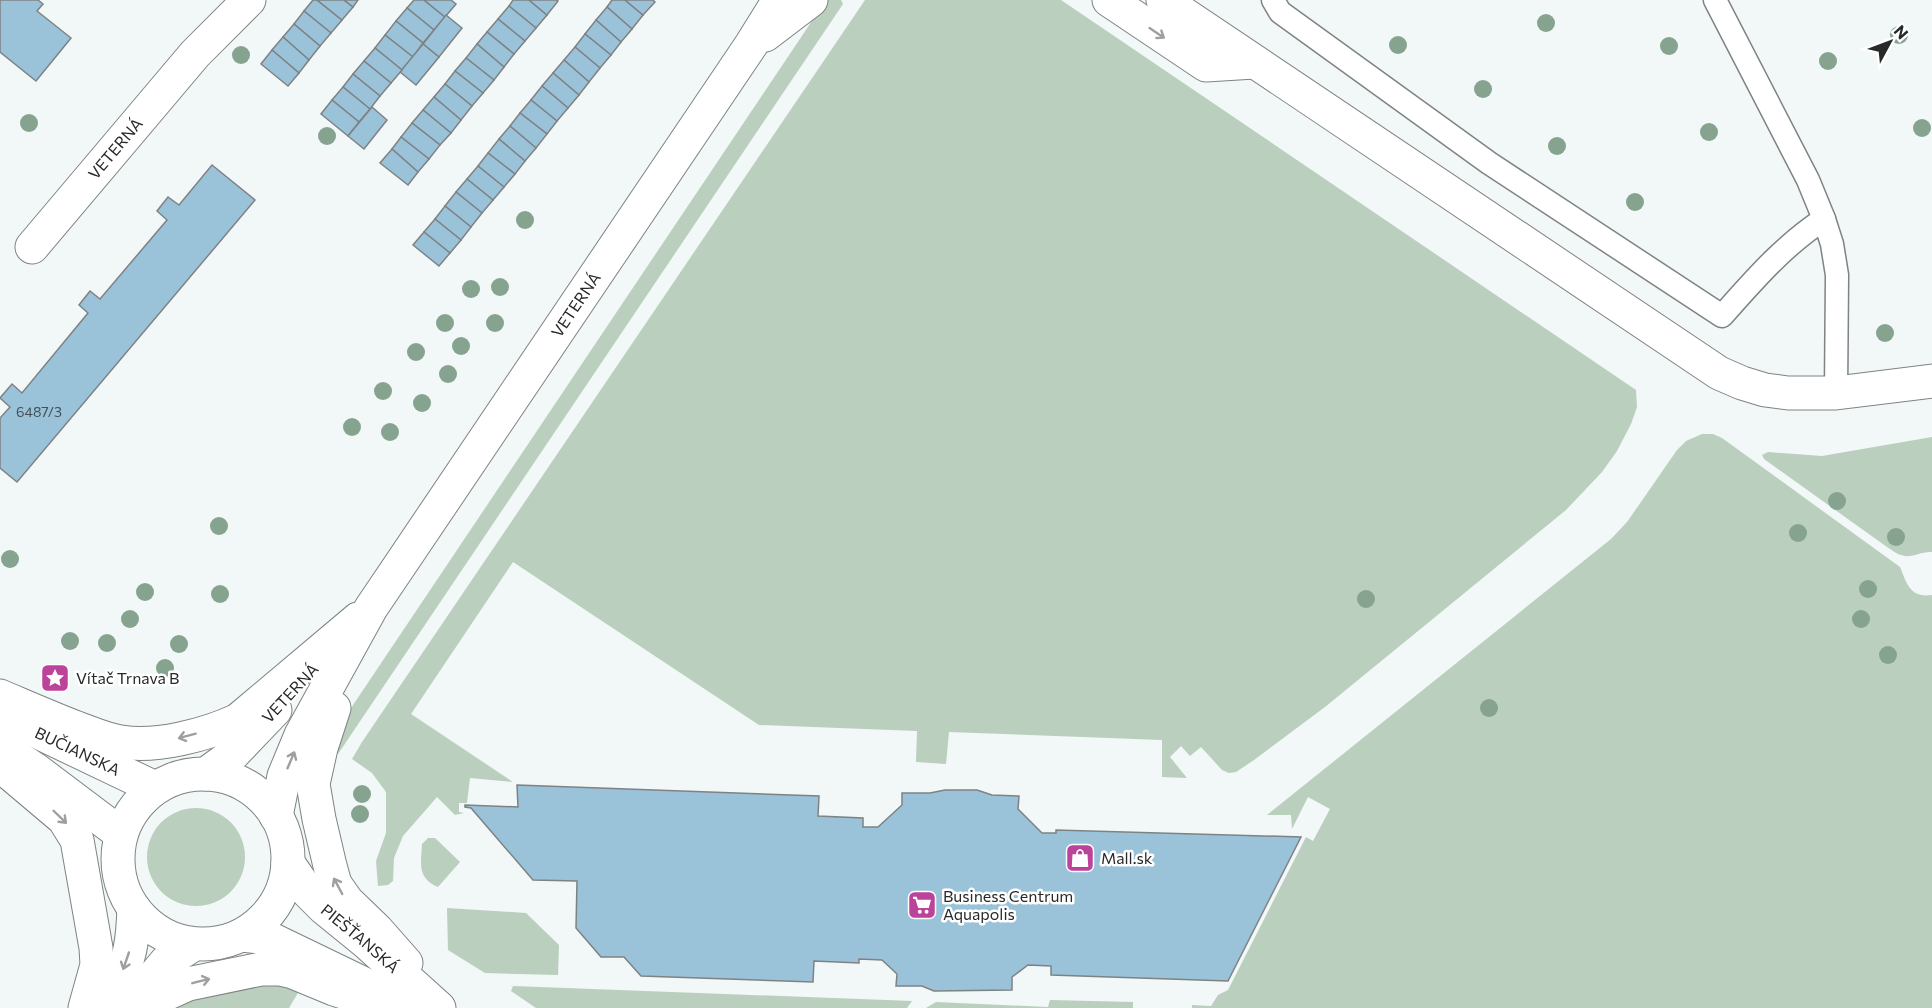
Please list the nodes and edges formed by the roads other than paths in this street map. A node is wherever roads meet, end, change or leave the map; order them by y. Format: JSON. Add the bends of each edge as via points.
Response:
{"nodes":[{"id":1,"x":249,"y":0,"type":"edge"},
{"id":2,"x":779,"y":0,"type":"edge"},
{"id":3,"x":811,"y":0,"type":"edge"},
{"id":4,"x":1108,"y":0,"type":"edge"},
{"id":5,"x":1163,"y":0,"type":"edge"},
{"id":6,"x":1273,"y":0,"type":"edge"},
{"id":7,"x":1715,"y":0,"type":"edge"},
{"id":8,"x":751,"y":45,"type":"junction"},
{"id":9,"x":1254,"y":62,"type":"junction"},
{"id":10,"x":1824,"y":219,"type":"junction"},
{"id":11,"x":32,"y":247,"type":"dead end"},
{"id":12,"x":1932,"y":381,"type":"edge"},
{"id":13,"x":1836,"y":393,"type":"junction"},
{"id":14,"x":370,"y":608,"type":"junction"},
{"id":15,"x":0,"y":696,"type":"edge"},
{"id":16,"x":0,"y":714,"type":"edge"},
{"id":17,"x":0,"y":746,"type":"edge"},
{"id":18,"x":0,"y":765,"type":"edge"},
{"id":19,"x":206,"y":774,"type":"junction"},
{"id":20,"x":155,"y":788,"type":"junction"},
{"id":21,"x":276,"y":816,"type":"junction"},
{"id":22,"x":121,"y":834,"type":"junction"},
{"id":23,"x":288,"y":863,"type":"junction"},
{"id":24,"x":134,"y":909,"type":"junction"},
{"id":25,"x":242,"y":935,"type":"junction"},
{"id":26,"x":194,"y":944,"type":"junction"},
{"id":27,"x":85,"y":1008,"type":"edge"},
{"id":28,"x":102,"y":1008,"type":"edge"},
{"id":29,"x":126,"y":1008,"type":"edge"},
{"id":30,"x":151,"y":1008,"type":"edge"},
{"id":31,"x":390,"y":1008,"type":"edge"},
{"id":32,"x":414,"y":1008,"type":"edge"},
{"id":33,"x":440,"y":1008,"type":"edge"},
{"id":34,"x":446,"y":1008,"type":"edge"}],
"edges":[{"from":1,"to":11,"type":"street","name":"VETERNÁ","via":[[195,54]]},
{"from":2,"to":8,"type":"street","name":"VETERNÁ"},
{"from":3,"to":8,"type":"street"},
{"from":4,"to":9,"type":"street","one_way":true,"via":[[1206,65]]},
{"from":5,"to":9,"type":"street"},
{"from":6,"to":10,"type":"lane","via":[[1280,12],[1489,163],[1722,316],[1781,252]]},
{"from":7,"to":10,"type":"lane","via":[[1808,180]]},
{"from":8,"to":14,"type":"street","name":"VETERNÁ"},
{"from":9,"to":13,"type":"street","via":[[1719,373],[1765,390]]},
{"from":10,"to":13,"type":"lane","via":[[1836,275]]},
{"from":12,"to":13,"type":"street"},
{"from":14,"to":15,"type":"street","one_way":true,"via":[[238,720],[177,739],[145,744],[121,742]]},
{"from":14,"to":19,"type":"street","name":"VETERNÁ","via":[[232,755]]},
{"from":21,"to":14,"type":"street","name":"VETERNÁ","one_way":true,"via":[[284,776],[302,735]]},
{"from":34,"to":14,"type":"street","one_way":true,"via":[[335,884],[319,819],[313,784],[316,767]]},
{"from":16,"to":20,"type":"street","name":"BUČIANSKA"},
{"from":17,"to":22,"type":"street","name":"BUČIANSKA"},
{"from":18,"to":27,"type":"street","one_way":true,"via":[[64,819],[77,840],[97,965]]},
{"from":19,"to":20,"type":"street","via":[[183,776]]},
{"from":19,"to":21,"type":"street","via":[[243,784],[258,794]]},
{"from":20,"to":22,"type":"street","via":[[134,808]]},
{"from":21,"to":23,"type":"street","via":[[285,835]]},
{"from":22,"to":24,"type":"street","via":[[119,873]]},
{"from":23,"to":25,"type":"street","via":[[276,903]]},
{"from":23,"to":33,"type":"street","name":"PIEŠŤANSKÁ","via":[[324,909]]},
{"from":24,"to":26,"type":"street","via":[[159,932]]},
{"from":24,"to":28,"type":"street","one_way":true,"via":[[128,958]]},
{"from":25,"to":26,"type":"street","via":[[219,943]]},
{"from":25,"to":32,"type":"street","name":"PIEŠŤANSKÁ","via":[[269,938]]},
{"from":26,"to":29,"type":"street","via":[[166,962]]},
{"from":30,"to":31,"type":"street","one_way":true,"via":[[166,994],[188,984],[261,969],[293,972]]}]}
